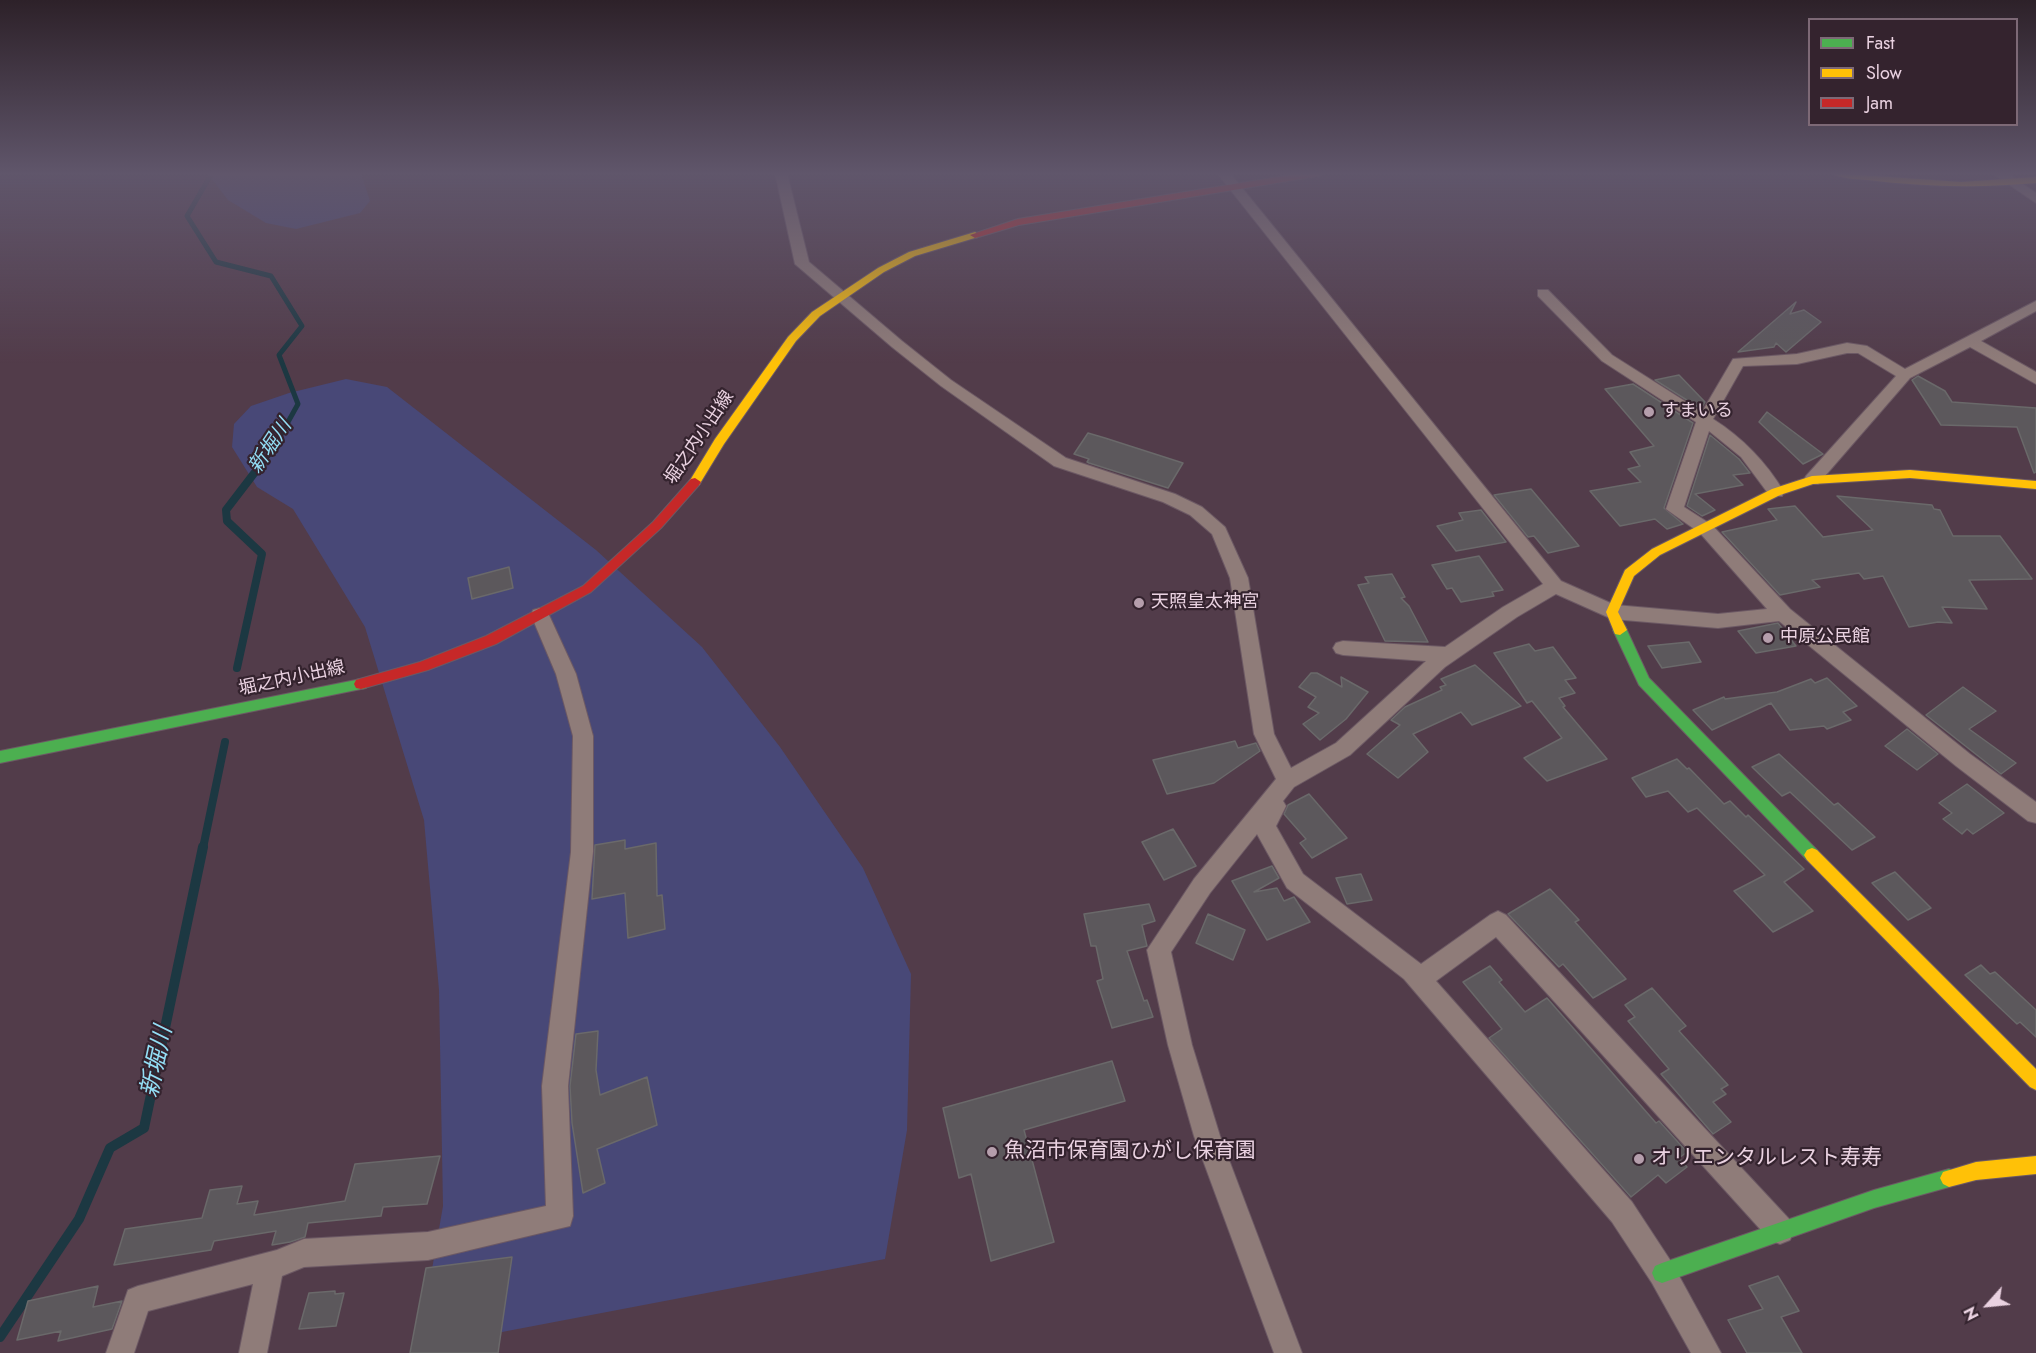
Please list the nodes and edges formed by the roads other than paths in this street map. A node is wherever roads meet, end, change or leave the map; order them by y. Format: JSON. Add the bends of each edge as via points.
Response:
{"nodes":[{"id":1,"x":796,"y":236,"type":"edge"},
{"id":2,"x":971,"y":236,"type":"edge"},
{"id":3,"x":1274,"y":236,"type":"edge"},
{"id":4,"x":1543,"y":293,"type":"dead end"},
{"id":5,"x":839,"y":297,"type":"junction"},
{"id":6,"x":2036,"y":305,"type":"edge"},
{"id":7,"x":1969,"y":340,"type":"junction"},
{"id":8,"x":1905,"y":375,"type":"junction"},
{"id":9,"x":2036,"y":379,"type":"edge"},
{"id":10,"x":1704,"y":421,"type":"junction"},
{"id":11,"x":1812,"y":480,"type":"junction"},
{"id":12,"x":2036,"y":485,"type":"edge"},
{"id":13,"x":1776,"y":492,"type":"junction"},
{"id":14,"x":1706,"y":529,"type":"junction"},
{"id":15,"x":1555,"y":586,"type":"junction"},
{"id":16,"x":1612,"y":612,"type":"junction"},
{"id":17,"x":1783,"y":614,"type":"junction"},
{"id":18,"x":540,"y":615,"type":"junction"},
{"id":19,"x":1343,"y":648,"type":"dead end"},
{"id":20,"x":1448,"y":655,"type":"junction"},
{"id":21,"x":0,"y":757,"type":"edge"},
{"id":22,"x":1287,"y":781,"type":"junction"},
{"id":23,"x":2036,"y":814,"type":"edge"},
{"id":24,"x":1419,"y":979,"type":"junction"},
{"id":25,"x":2036,"y":1082,"type":"edge"},
{"id":26,"x":2036,"y":1165,"type":"edge"},
{"id":27,"x":1780,"y":1230,"type":"junction"},
{"id":28,"x":277,"y":1264,"type":"junction"},
{"id":29,"x":1662,"y":1273,"type":"junction"},
{"id":30,"x":120,"y":1353,"type":"edge"},
{"id":31,"x":253,"y":1353,"type":"edge"},
{"id":32,"x":1288,"y":1353,"type":"edge"},
{"id":33,"x":1707,"y":1353,"type":"edge"}],
"edges":[{"from":1,"to":5,"type":"street","via":[[802,264]]},
{"from":2,"to":5,"type":"main road","name":"堀之内小出線","via":[[912,254]]},
{"from":3,"to":15,"type":"street"},
{"from":4,"to":10,"type":"street","via":[[1607,358]]},
{"from":5,"to":18,"type":"main road","name":"堀之内小出線","via":[[792,339],[694,484],[657,525],[587,590]]},
{"from":5,"to":22,"type":"street","via":[[946,383],[1060,462],[1169,498],[1196,511],[1219,531],[1239,578],[1264,734]]},
{"from":6,"to":7,"type":"street"},
{"from":7,"to":8,"type":"street"},
{"from":7,"to":9,"type":"street"},
{"from":8,"to":10,"type":"street","via":[[1862,349],[1847,348],[1797,359],[1738,362]]},
{"from":8,"to":11,"type":"street"},
{"from":10,"to":13,"type":"street","via":[[1747,453]]},
{"from":10,"to":14,"type":"street","via":[[1675,509]]},
{"from":11,"to":12,"type":"main road","via":[[1910,474]]},
{"from":11,"to":13,"type":"main road"},
{"from":13,"to":14,"type":"main road"},
{"from":14,"to":16,"type":"main road","via":[[1656,552],[1629,573]]},
{"from":14,"to":17,"type":"street"},
{"from":15,"to":16,"type":"street"},
{"from":15,"to":20,"type":"street"},
{"from":16,"to":17,"type":"street","via":[[1718,621]]},
{"from":16,"to":25,"type":"main road","via":[[1644,681]]},
{"from":17,"to":23,"type":"street"},
{"from":18,"to":21,"type":"main road","name":"堀之内小出線","via":[[491,640],[423,666],[352,686]]},
{"from":18,"to":28,"type":"street","via":[[566,674],[584,736],[582,852],[555,1086],[560,1216],[428,1246],[304,1253]]},
{"from":19,"to":20,"type":"street"},
{"from":20,"to":22,"type":"street","via":[[1344,749]]},
{"from":22,"to":24,"type":"street","via":[[1265,827],[1295,881]]},
{"from":22,"to":32,"type":"street","via":[[1202,886],[1159,950],[1180,1045],[1207,1136]]},
{"from":24,"to":27,"type":"street","via":[[1498,922]]},
{"from":24,"to":29,"type":"street","via":[[1622,1212]]},
{"from":26,"to":27,"type":"main road","via":[[1976,1171]]},
{"from":27,"to":29,"type":"main road"},
{"from":28,"to":30,"type":"street","via":[[138,1300]]},
{"from":28,"to":31,"type":"street","via":[[270,1267]]},
{"from":29,"to":33,"type":"street"}]}
